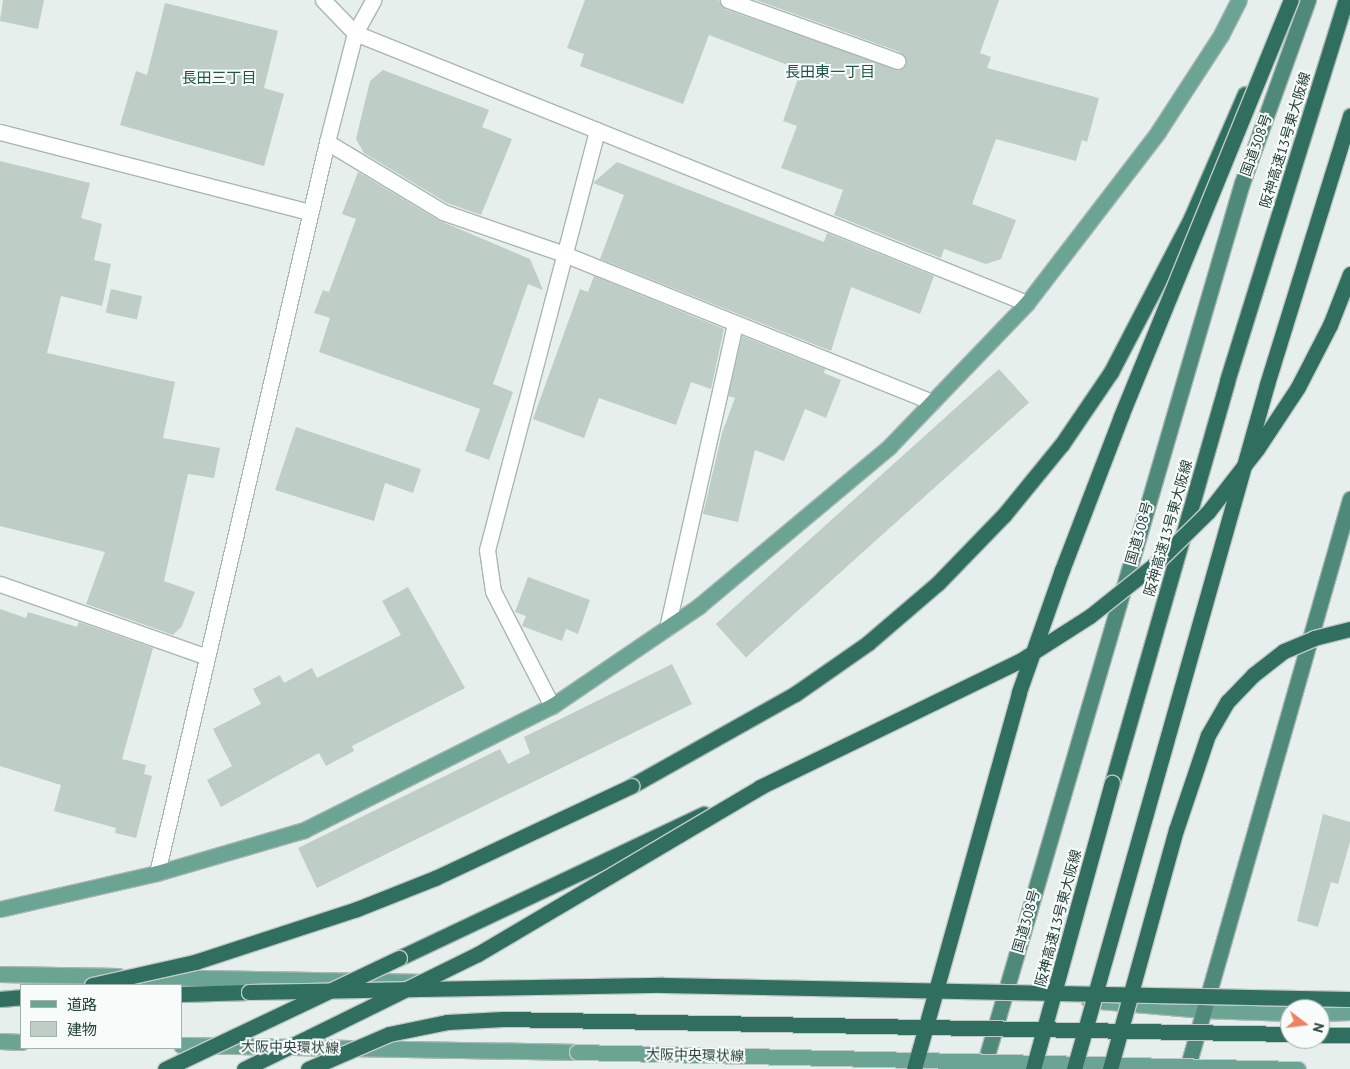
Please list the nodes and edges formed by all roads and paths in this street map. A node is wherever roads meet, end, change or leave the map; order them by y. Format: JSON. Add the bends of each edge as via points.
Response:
{"nodes":[{"id":1,"x":323,"y":0,"type":"edge"},
{"id":2,"x":373,"y":0,"type":"edge"},
{"id":3,"x":728,"y":0,"type":"edge"},
{"id":4,"x":1239,"y":0,"type":"edge"},
{"id":5,"x":1308,"y":0,"type":"edge"},
{"id":6,"x":1346,"y":0,"type":"edge"},
{"id":7,"x":1290,"y":4,"type":"edge"},
{"id":8,"x":355,"y":33,"type":"junction"},
{"id":9,"x":897,"y":62,"type":"dead end"},
{"id":10,"x":1350,"y":116,"type":"edge"},
{"id":11,"x":597,"y":130,"type":"junction"},
{"id":12,"x":0,"y":132,"type":"edge"},
{"id":13,"x":327,"y":142,"type":"junction"},
{"id":14,"x":1242,"y":183,"type":"junction"},
{"id":15,"x":310,"y":212,"type":"junction"},
{"id":16,"x":564,"y":254,"type":"junction"},
{"id":17,"x":1350,"y":274,"type":"edge"},
{"id":18,"x":1027,"y":303,"type":"junction"},
{"id":19,"x":735,"y":323,"type":"junction"},
{"id":20,"x":932,"y":402,"type":"junction"},
{"id":21,"x":1350,"y":499,"type":"edge"},
{"id":22,"x":0,"y":584,"type":"edge"},
{"id":23,"x":667,"y":628,"type":"junction"},
{"id":24,"x":1350,"y":629,"type":"edge"},
{"id":25,"x":207,"y":657,"type":"junction"},
{"id":26,"x":552,"y":706,"type":"junction"},
{"id":27,"x":760,"y":787,"type":"junction"},
{"id":28,"x":158,"y":873,"type":"junction"},
{"id":29,"x":0,"y":909,"type":"edge"},
{"id":30,"x":0,"y":974,"type":"edge"},
{"id":31,"x":96,"y":984,"type":"edge"},
{"id":32,"x":1005,"y":993,"type":"junction"},
{"id":33,"x":182,"y":994,"type":"edge"},
{"id":34,"x":20,"y":997,"type":"edge"},
{"id":35,"x":0,"y":999,"type":"edge"},
{"id":36,"x":1350,"y":999,"type":"edge"},
{"id":37,"x":1204,"y":1010,"type":"junction"},
{"id":38,"x":1330,"y":1012,"type":"edge"},
{"id":39,"x":1350,"y":1012,"type":"edge"},
{"id":40,"x":1280,"y":1013,"type":"edge"},
{"id":41,"x":1280,"y":1034,"type":"edge"},
{"id":42,"x":1330,"y":1035,"type":"edge"},
{"id":43,"x":1350,"y":1035,"type":"edge"},
{"id":44,"x":0,"y":1042,"type":"edge"},
{"id":45,"x":20,"y":1042,"type":"edge"},
{"id":46,"x":182,"y":1046,"type":"edge"},
{"id":47,"x":165,"y":1069,"type":"edge"},
{"id":48,"x":244,"y":1069,"type":"edge"},
{"id":49,"x":308,"y":1069,"type":"edge"},
{"id":50,"x":914,"y":1069,"type":"edge"},
{"id":51,"x":983,"y":1069,"type":"edge"},
{"id":52,"x":1033,"y":1069,"type":"edge"},
{"id":53,"x":1074,"y":1069,"type":"edge"},
{"id":54,"x":1110,"y":1069,"type":"edge"},
{"id":55,"x":1187,"y":1069,"type":"edge"},
{"id":56,"x":1298,"y":1069,"type":"edge"}],
"edges":[{"from":1,"to":8,"type":"street"},
{"from":2,"to":8,"type":"street"},
{"from":3,"to":9,"type":"street"},
{"from":4,"to":18,"type":"main road","via":[[1221,35],[1158,132]]},
{"from":5,"to":14,"type":"highway","name":"国道308号"},
{"from":6,"to":52,"type":"highway","name":"阪神高速13号東大阪線","bridge":true,"via":[[1227,381]]},
{"from":7,"to":14,"type":"highway"},
{"from":7,"to":31,"type":"highway","bridge":true,"via":[[1246,92],[1186,227],[1111,372],[1062,444],[1004,515],[938,583],[868,643],[795,694],[714,742],[631,786],[435,878],[358,909],[259,942],[195,962]]},
{"from":7,"to":50,"type":"highway","bridge":true,"via":[[1121,416],[1062,570],[1019,692]]},
{"from":8,"to":11,"type":"street"},
{"from":8,"to":13,"type":"street"},
{"from":10,"to":53,"type":"highway","bridge":true,"via":[[1267,384]]},
{"from":11,"to":16,"type":"street"},
{"from":11,"to":18,"type":"street"},
{"from":12,"to":15,"type":"street"},
{"from":13,"to":15,"type":"street"},
{"from":13,"to":16,"type":"street","via":[[442,212]]},
{"from":14,"to":32,"type":"highway","name":"国道308号"},
{"from":15,"to":25,"type":"street"},
{"from":16,"to":19,"type":"street"},
{"from":16,"to":26,"type":"street","via":[[487,550],[492,591]]},
{"from":17,"to":27,"type":"highway","bridge":true,"via":[[1330,325],[1298,387],[1257,449],[1208,512],[1154,565],[1090,616],[1018,662]]},
{"from":18,"to":20,"type":"main road"},
{"from":19,"to":20,"type":"street"},
{"from":19,"to":23,"type":"street"},
{"from":20,"to":23,"type":"main road","via":[[889,447],[699,606]]},
{"from":21,"to":37,"type":"highway"},
{"from":22,"to":25,"type":"street"},
{"from":23,"to":26,"type":"main road"},
{"from":24,"to":54,"type":"highway","bridge":true,"via":[[1314,638],[1284,651],[1253,675],[1228,701],[1208,735],[1176,830]]},
{"from":25,"to":28,"type":"street"},
{"from":26,"to":28,"type":"main road","via":[[304,830]]},
{"from":27,"to":47,"type":"highway","bridge":true},
{"from":27,"to":48,"type":"highway","bridge":true,"via":[[478,954]]},
{"from":28,"to":29,"type":"main road"},
{"from":30,"to":32,"type":"main road"},
{"from":32,"to":37,"type":"main road"},
{"from":32,"to":51,"type":"highway","name":"国道308号"},
{"from":33,"to":36,"type":"highway","bridge":true,"via":[[663,986]]},
{"from":34,"to":35,"type":"highway"},
{"from":37,"to":40,"type":"main road"},
{"from":37,"to":55,"type":"highway"},
{"from":38,"to":39,"type":"main road"},
{"from":41,"to":49,"type":"highway","bridge":true,"via":[[503,1019],[447,1022],[389,1034]]},
{"from":42,"to":43,"type":"highway"},
{"from":44,"to":45,"type":"main road"},
{"from":46,"to":56,"type":"main road","name":"大阪中央環状線","bridge":true}]}
